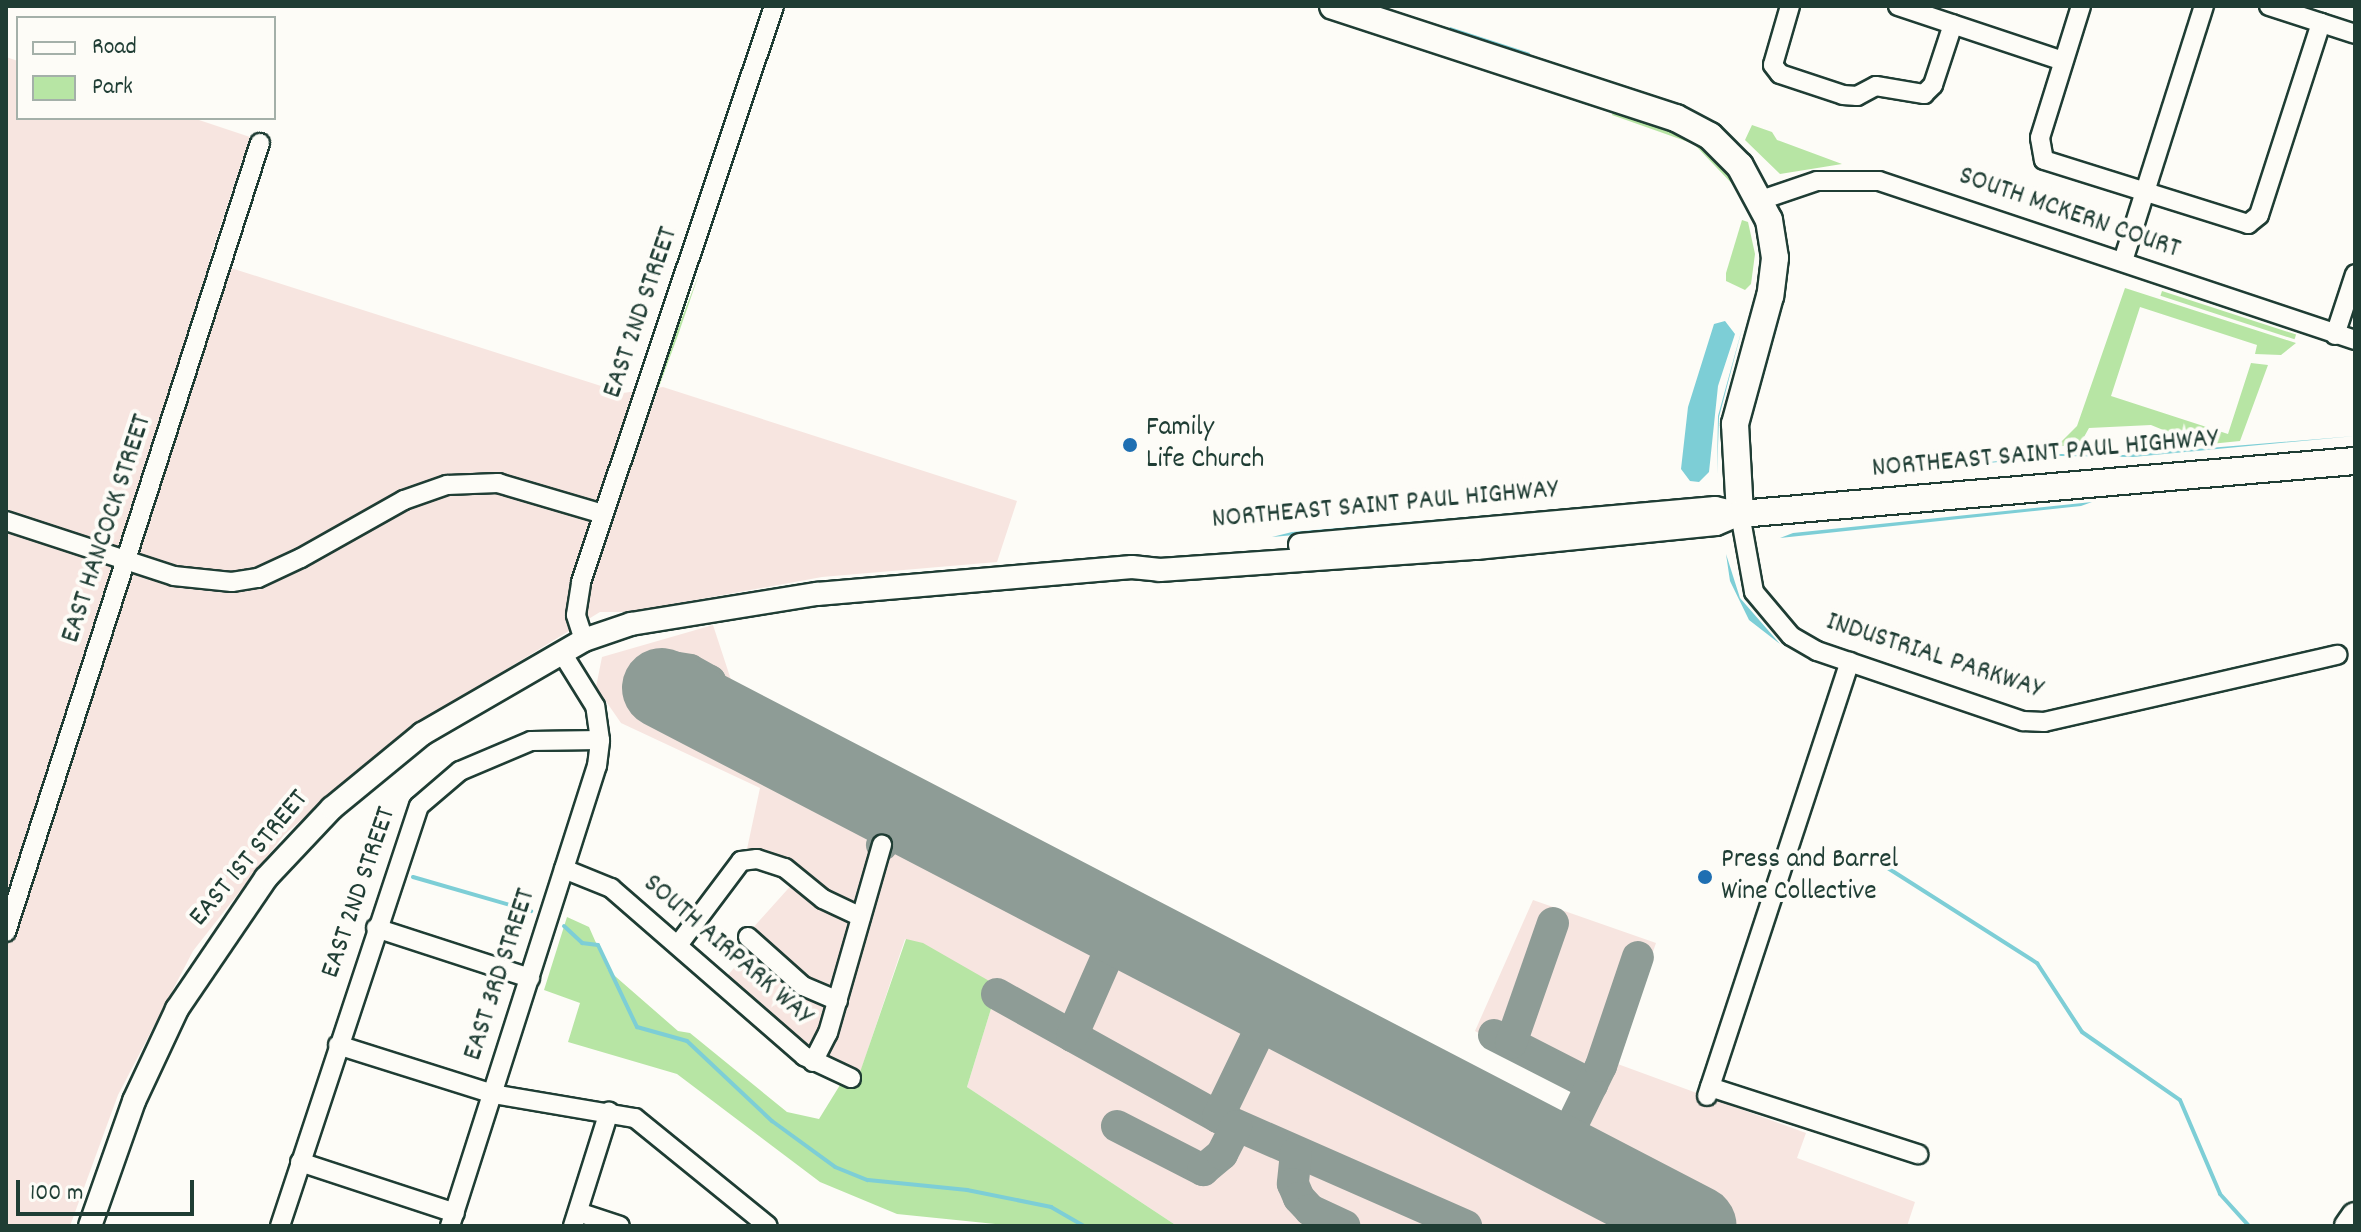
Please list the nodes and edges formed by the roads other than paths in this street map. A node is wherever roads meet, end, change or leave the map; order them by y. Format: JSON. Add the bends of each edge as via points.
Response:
{"nodes":[{"id":1,"x":774,"y":6,"type":"edge"},
{"id":2,"x":1333,"y":6,"type":"edge"},
{"id":3,"x":1790,"y":6,"type":"edge"},
{"id":4,"x":1898,"y":6,"type":"edge"},
{"id":5,"x":2081,"y":6,"type":"edge"},
{"id":6,"x":2204,"y":6,"type":"edge"},
{"id":7,"x":2269,"y":6,"type":"edge"},
{"id":8,"x":2321,"y":23,"type":"junction"},
{"id":9,"x":1953,"y":24,"type":"junction"},
{"id":10,"x":2355,"y":34,"type":"edge"},
{"id":11,"x":2063,"y":61,"type":"junction"},
{"id":12,"x":260,"y":143,"type":"dead end"},
{"id":13,"x":2145,"y":191,"type":"junction"},
{"id":14,"x":1761,"y":200,"type":"junction"},
{"id":15,"x":2123,"y":261,"type":"junction"},
{"id":16,"x":2355,"y":274,"type":"edge"},
{"id":17,"x":2335,"y":335,"type":"junction"},
{"id":18,"x":2355,"y":340,"type":"edge"},
{"id":19,"x":2355,"y":461,"type":"edge"},
{"id":20,"x":603,"y":514,"type":"junction"},
{"id":21,"x":1740,"y":514,"type":"junction"},
{"id":22,"x":6,"y":521,"type":"edge"},
{"id":23,"x":127,"y":561,"type":"junction"},
{"id":24,"x":658,"y":621,"type":"junction"},
{"id":25,"x":584,"y":640,"type":"junction"},
{"id":26,"x":2337,"y":655,"type":"dead end"},
{"id":27,"x":567,"y":661,"type":"junction"},
{"id":28,"x":1850,"y":662,"type":"junction"},
{"id":29,"x":502,"y":687,"type":"junction"},
{"id":30,"x":600,"y":740,"type":"junction"},
{"id":31,"x":882,"y":845,"type":"dead end"},
{"id":32,"x":564,"y":869,"type":"junction"},
{"id":33,"x":861,"y":917,"type":"junction"},
{"id":34,"x":376,"y":928,"type":"junction"},
{"id":35,"x":6,"y":932,"type":"edge"},
{"id":36,"x":748,"y":937,"type":"dead end"},
{"id":37,"x":678,"y":945,"type":"junction"},
{"id":38,"x":530,"y":978,"type":"junction"},
{"id":39,"x":838,"y":1001,"type":"junction"},
{"id":40,"x":338,"y":1045,"type":"junction"},
{"id":41,"x":813,"y":1062,"type":"junction"},
{"id":42,"x":851,"y":1078,"type":"dead end"},
{"id":43,"x":493,"y":1094,"type":"junction"},
{"id":44,"x":609,"y":1112,"type":"junction"},
{"id":45,"x":1918,"y":1154,"type":"dead end"},
{"id":46,"x":300,"y":1162,"type":"junction"},
{"id":47,"x":2355,"y":1216,"type":"edge"},
{"id":48,"x":453,"y":1219,"type":"edge"},
{"id":49,"x":576,"y":1219,"type":"edge"},
{"id":50,"x":758,"y":1224,"type":"edge"},
{"id":51,"x":90,"y":1226,"type":"edge"},
{"id":52,"x":280,"y":1226,"type":"edge"},
{"id":53,"x":620,"y":1226,"type":"edge"},
{"id":54,"x":2348,"y":1226,"type":"edge"}],
"edges":[{"from":1,"to":20,"type":"street","name":"EAST 2ND STREET"},
{"from":2,"to":14,"type":"highway","via":[[1686,122],[1728,152]]},
{"from":3,"to":9,"type":"street","via":[[1773,65],[1780,74],[1843,95],[1857,96],[1876,86],[1924,94],[1933,85]]},
{"from":4,"to":9,"type":"street"},
{"from":5,"to":11,"type":"street"},
{"from":6,"to":13,"type":"street"},
{"from":7,"to":8,"type":"street"},
{"from":8,"to":10,"type":"street"},
{"from":8,"to":13,"type":"street","via":[[2254,221],[2234,221]]},
{"from":9,"to":11,"type":"street"},
{"from":11,"to":13,"type":"street","via":[[2040,138],[2044,160]]},
{"from":12,"to":23,"type":"street","name":"EAST HANCOCK STREET"},
{"from":13,"to":15,"type":"street"},
{"from":14,"to":15,"type":"street","name":"SOUTH MCKERN COURT","via":[[1817,181],[1879,181]]},
{"from":14,"to":21,"type":"highway","via":[[1775,258],[1770,296],[1735,424]]},
{"from":15,"to":17,"type":"street","name":"SOUTH MCKERN COURT"},
{"from":16,"to":17,"type":"street"},
{"from":17,"to":18,"type":"street","name":"SOUTH MCKERN COURT"},
{"from":19,"to":21,"type":"highway","name":"NORTHEAST SAINT PAUL HIGHWAY"},
{"from":20,"to":23,"type":"street","via":[[498,483],[463,482],[404,500],[258,578],[209,582]]},
{"from":20,"to":25,"type":"street","name":"EAST 2ND STREET","via":[[578,592],[576,615]]},
{"from":21,"to":24,"type":"main road","name":"NORTHEAST SAINT PAUL HIGHWAY","via":[[1716,524],[1476,548],[1160,570],[1132,567],[817,594]]},
{"from":21,"to":28,"type":"street","name":"INDUSTRIAL PARKWAY","via":[[1749,579],[1761,604],[1803,644]]},
{"from":22,"to":23,"type":"street"},
{"from":23,"to":35,"type":"street","name":"EAST HANCOCK STREET"},
{"from":24,"to":25,"type":"main road","name":"EAST 1ST STREET"},
{"from":24,"to":27,"type":"main road","name":"EAST 1ST STREET"},
{"from":25,"to":29,"type":"main road","name":"EAST 1ST STREET"},
{"from":26,"to":28,"type":"street","name":"INDUSTRIAL PARKWAY","via":[[2044,722],[2023,721]]},
{"from":27,"to":29,"type":"main road","name":"EAST 1ST STREET"},
{"from":27,"to":30,"type":"street","via":[[595,706]]},
{"from":28,"to":45,"type":"street","via":[[1708,1092]]},
{"from":29,"to":51,"type":"main road","name":"EAST 1ST STREET","via":[[382,764],[300,839],[239,911],[156,1052]]},
{"from":30,"to":32,"type":"street","name":"EAST 3RD STREET"},
{"from":30,"to":34,"type":"street","name":"EAST 2ND STREET","via":[[531,741],[460,771],[435,788],[409,824]]},
{"from":31,"to":33,"type":"street"},
{"from":32,"to":37,"type":"street","name":"SOUTH AIRPARK WAY","via":[[611,888]]},
{"from":32,"to":38,"type":"street","name":"EAST 3RD STREET"},
{"from":33,"to":37,"type":"street","via":[[823,899],[785,868],[757,859],[741,861]]},
{"from":33,"to":39,"type":"street"},
{"from":34,"to":38,"type":"street"},
{"from":34,"to":40,"type":"street","name":"EAST 2ND STREET"},
{"from":36,"to":39,"type":"street","via":[[803,986]]},
{"from":37,"to":41,"type":"street","name":"SOUTH AIRPARK WAY"},
{"from":38,"to":43,"type":"street","name":"EAST 3RD STREET"},
{"from":39,"to":41,"type":"street"},
{"from":40,"to":43,"type":"street"},
{"from":40,"to":46,"type":"street","name":"EAST 2ND STREET"},
{"from":41,"to":42,"type":"street","name":"SOUTH AIRPARK WAY"},
{"from":43,"to":44,"type":"street"},
{"from":43,"to":48,"type":"street","name":"EAST 3RD STREET"},
{"from":44,"to":49,"type":"street"},
{"from":44,"to":50,"type":"street","via":[[652,1127]]},
{"from":46,"to":48,"type":"street"},
{"from":46,"to":52,"type":"street","name":"EAST 2ND STREET"},
{"from":47,"to":54,"type":"highway"},
{"from":49,"to":53,"type":"street"}]}
